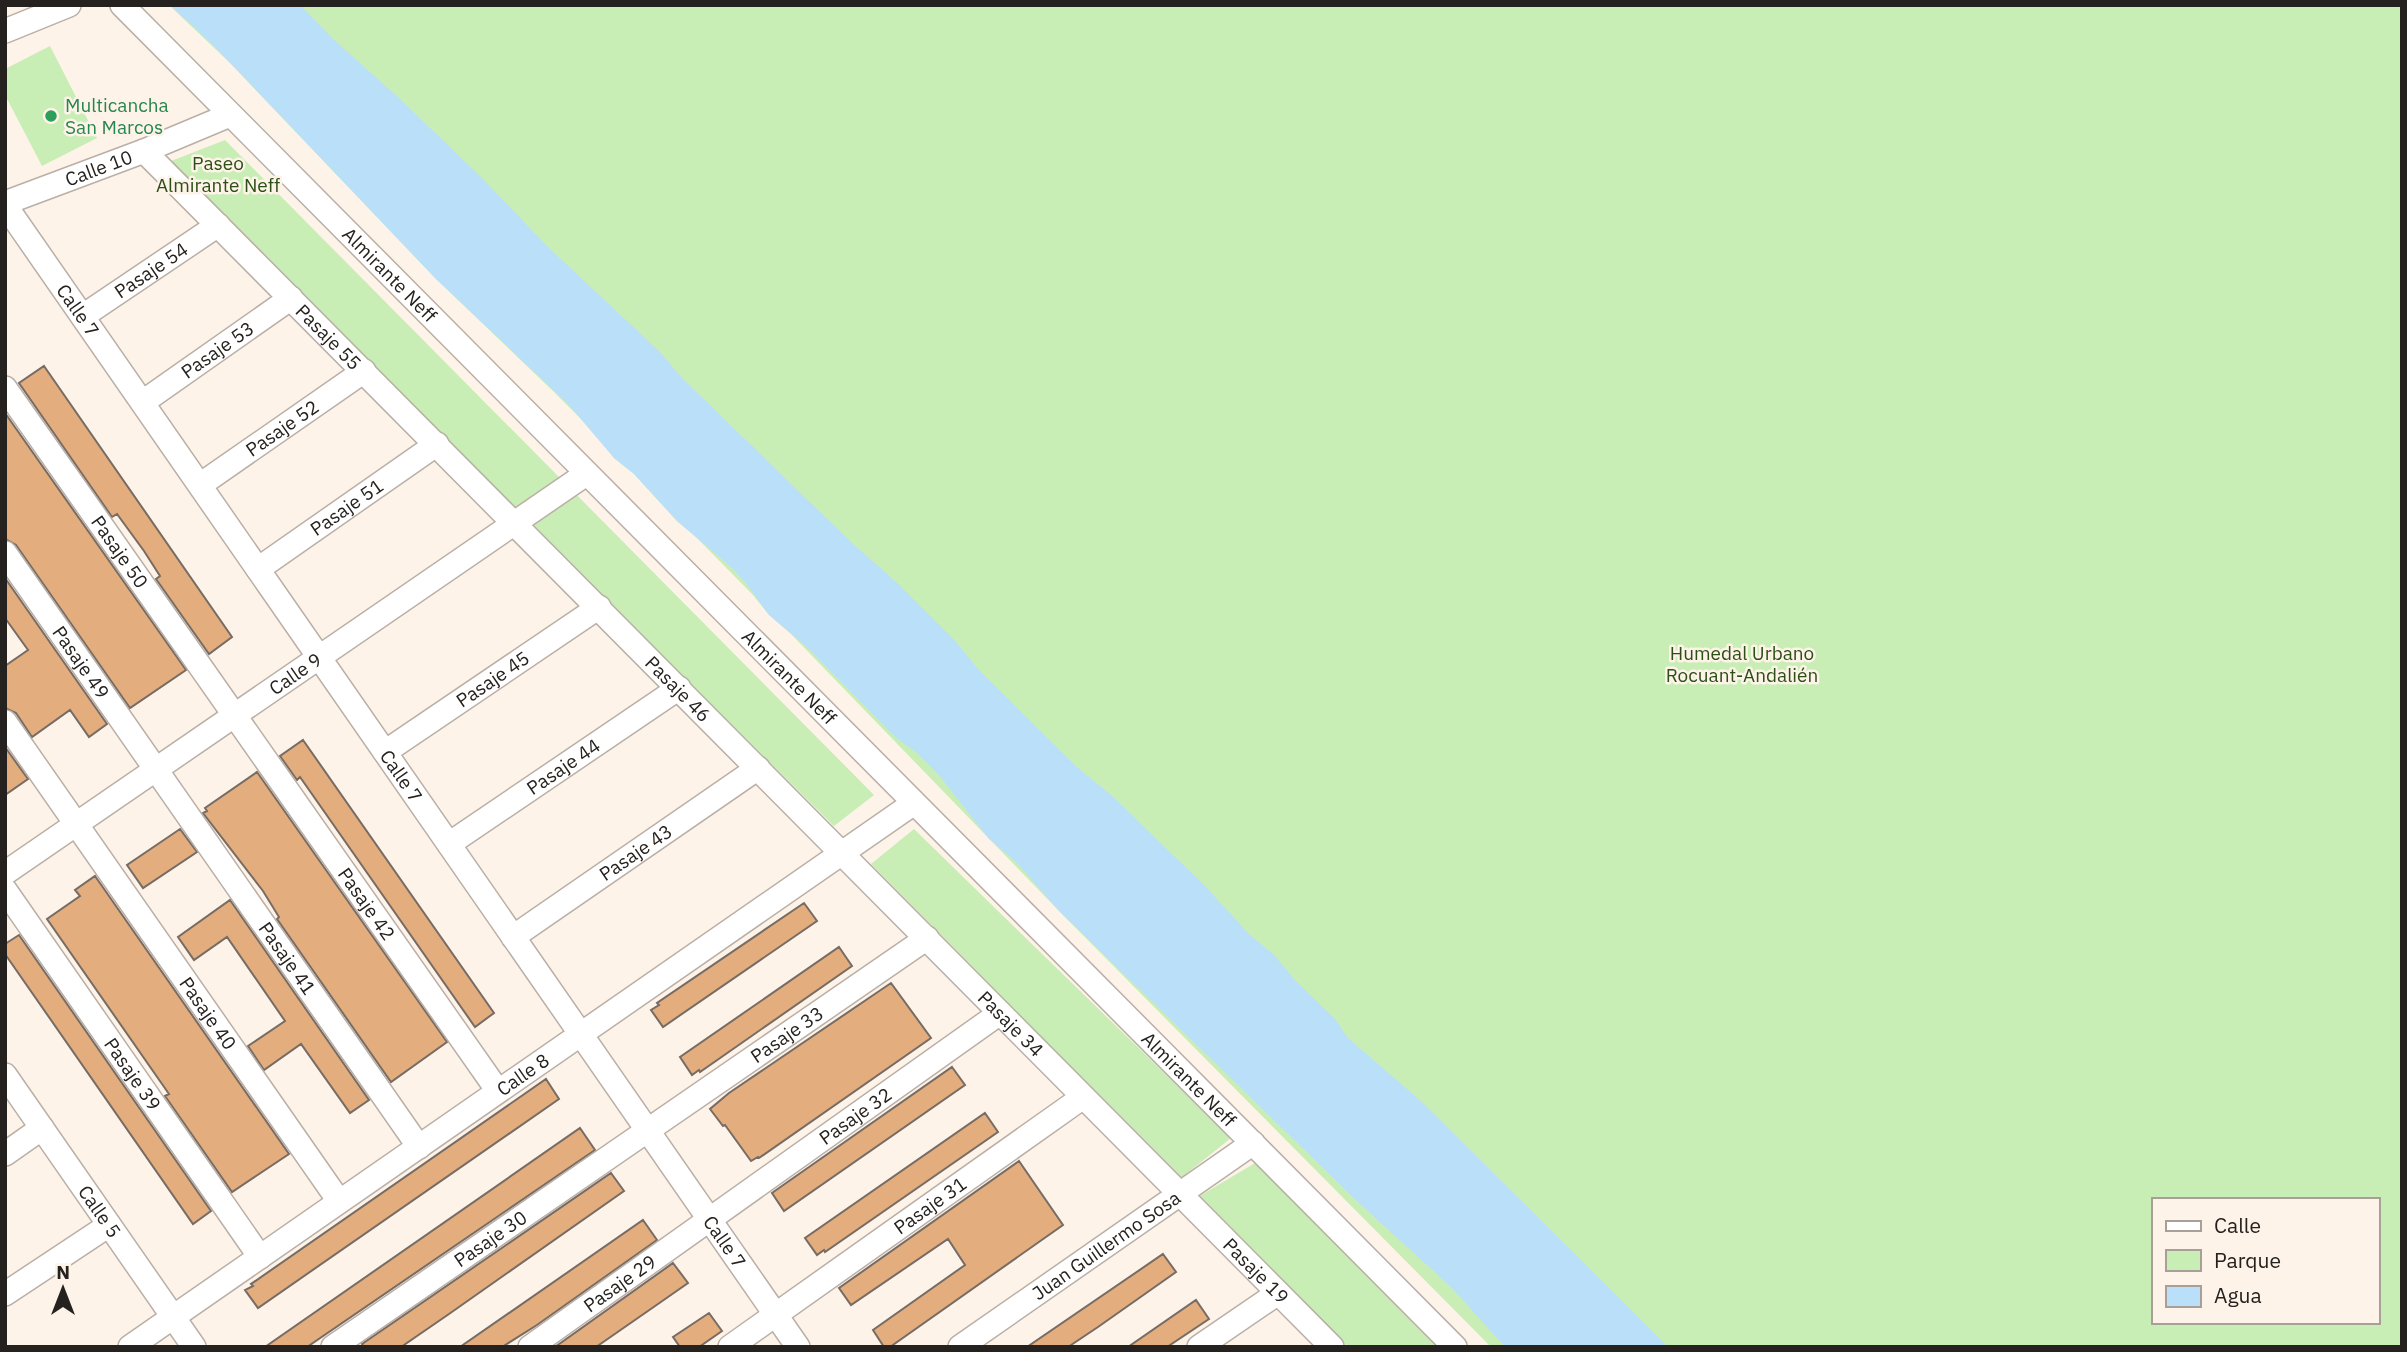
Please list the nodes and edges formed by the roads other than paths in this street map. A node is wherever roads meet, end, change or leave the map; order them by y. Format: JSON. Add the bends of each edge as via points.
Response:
{"nodes":[{"id":1,"x":69,"y":5,"type":"edge"},
{"id":2,"x":122,"y":5,"type":"edge"},
{"id":3,"x":5,"y":31,"type":"edge"},
{"id":4,"x":230,"y":115,"type":"junction"},
{"id":5,"x":144,"y":151,"type":"junction"},
{"id":6,"x":5,"y":204,"type":"edge"},
{"id":7,"x":218,"y":225,"type":"junction"},
{"id":8,"x":291,"y":298,"type":"junction"},
{"id":9,"x":83,"y":316,"type":"junction"},
{"id":10,"x":364,"y":371,"type":"junction"},
{"id":11,"x":5,"y":388,"type":"edge"},
{"id":12,"x":143,"y":402,"type":"junction"},
{"id":13,"x":437,"y":444,"type":"junction"},
{"id":14,"x":586,"y":474,"type":"junction"},
{"id":15,"x":200,"y":485,"type":"junction"},
{"id":16,"x":516,"y":523,"type":"junction"},
{"id":17,"x":5,"y":554,"type":"edge"},
{"id":18,"x":258,"y":569,"type":"junction"},
{"id":19,"x":598,"y":607,"type":"junction"},
{"id":20,"x":320,"y":658,"type":"junction"},
{"id":21,"x":679,"y":688,"type":"junction"},
{"id":22,"x":236,"y":715,"type":"junction"},
{"id":23,"x":5,"y":722,"type":"edge"},
{"id":24,"x":385,"y":752,"type":"junction"},
{"id":25,"x":758,"y":768,"type":"junction"},
{"id":26,"x":155,"y":770,"type":"junction"},
{"id":27,"x":914,"y":803,"type":"junction"},
{"id":28,"x":76,"y":825,"type":"junction"},
{"id":29,"x":449,"y":844,"type":"junction"},
{"id":30,"x":842,"y":853,"type":"junction"},
{"id":31,"x":5,"y":873,"type":"edge"},
{"id":32,"x":5,"y":891,"type":"edge"},
{"id":33,"x":513,"y":937,"type":"junction"},
{"id":34,"x":927,"y":939,"type":"junction"},
{"id":35,"x":1000,"y":1013,"type":"junction"},
{"id":36,"x":581,"y":1034,"type":"junction"},
{"id":37,"x":5,"y":1075,"type":"edge"},
{"id":38,"x":498,"y":1091,"type":"junction"},
{"id":39,"x":1083,"y":1097,"type":"junction"},
{"id":40,"x":42,"y":1128,"type":"junction"},
{"id":41,"x":648,"y":1130,"type":"junction"},
{"id":42,"x":1253,"y":1143,"type":"junction"},
{"id":43,"x":419,"y":1147,"type":"junction"},
{"id":44,"x":5,"y":1154,"type":"edge"},
{"id":45,"x":1180,"y":1194,"type":"junction"},
{"id":46,"x":339,"y":1201,"type":"junction"},
{"id":47,"x":710,"y":1221,"type":"junction"},
{"id":48,"x":109,"y":1225,"type":"junction"},
{"id":49,"x":260,"y":1257,"type":"junction"},
{"id":50,"x":1278,"y":1293,"type":"junction"},
{"id":51,"x":5,"y":1294,"type":"edge"},
{"id":52,"x":776,"y":1315,"type":"junction"},
{"id":53,"x":173,"y":1317,"type":"junction"},
{"id":54,"x":130,"y":1347,"type":"edge"},
{"id":55,"x":194,"y":1347,"type":"edge"},
{"id":56,"x":333,"y":1347,"type":"edge"},
{"id":57,"x":530,"y":1347,"type":"edge"},
{"id":58,"x":730,"y":1347,"type":"edge"},
{"id":59,"x":798,"y":1347,"type":"edge"},
{"id":60,"x":960,"y":1347,"type":"edge"},
{"id":61,"x":1199,"y":1347,"type":"edge"},
{"id":62,"x":1332,"y":1347,"type":"edge"},
{"id":63,"x":1455,"y":1347,"type":"edge"}],
"edges":[{"from":1,"to":3,"type":"street"},
{"from":2,"to":4,"type":"street","name":"Almirante Neff"},
{"from":4,"to":5,"type":"street","name":"Calle 10"},
{"from":4,"to":14,"type":"street","name":"Almirante Neff"},
{"from":5,"to":6,"type":"street","name":"Calle 10"},
{"from":5,"to":7,"type":"street","name":"Pasaje 55"},
{"from":6,"to":9,"type":"street","name":"Calle 7"},
{"from":7,"to":8,"type":"street","name":"Pasaje 55"},
{"from":7,"to":9,"type":"street","name":"Pasaje 54"},
{"from":8,"to":10,"type":"street","name":"Pasaje 55"},
{"from":8,"to":12,"type":"street","name":"Pasaje 53"},
{"from":9,"to":12,"type":"street","name":"Calle 7"},
{"from":10,"to":13,"type":"street","name":"Pasaje 55"},
{"from":10,"to":15,"type":"street","name":"Pasaje 52"},
{"from":11,"to":22,"type":"street","name":"Pasaje 50"},
{"from":12,"to":15,"type":"street","name":"Calle 7"},
{"from":13,"to":16,"type":"street","name":"Pasaje 55"},
{"from":13,"to":18,"type":"street","name":"Pasaje 51"},
{"from":14,"to":16,"type":"street","name":"Calle 9"},
{"from":14,"to":27,"type":"street","name":"Almirante Neff"},
{"from":15,"to":18,"type":"street","name":"Calle 7"},
{"from":16,"to":19,"type":"street","name":"Pasaje 46"},
{"from":16,"to":20,"type":"street","name":"Calle 9"},
{"from":17,"to":26,"type":"street","name":"Pasaje 49"},
{"from":18,"to":20,"type":"street","name":"Calle 7"},
{"from":19,"to":21,"type":"street","name":"Pasaje 46"},
{"from":19,"to":24,"type":"street","name":"Pasaje 45"},
{"from":20,"to":22,"type":"street","name":"Calle 9"},
{"from":20,"to":24,"type":"street","name":"Calle 7"},
{"from":21,"to":25,"type":"street","name":"Pasaje 46"},
{"from":21,"to":29,"type":"street","name":"Pasaje 44"},
{"from":22,"to":26,"type":"street","name":"Calle 9"},
{"from":22,"to":38,"type":"street","name":"Pasaje 42"},
{"from":23,"to":28,"type":"street","name":"Pasaje 40"},
{"from":24,"to":29,"type":"street","name":"Calle 7"},
{"from":25,"to":30,"type":"street","name":"Pasaje 46"},
{"from":25,"to":33,"type":"street","name":"Pasaje 43"},
{"from":26,"to":28,"type":"street","name":"Calle 9"},
{"from":26,"to":43,"type":"street","name":"Pasaje 41"},
{"from":27,"to":30,"type":"street","name":"Calle 8"},
{"from":27,"to":42,"type":"street","name":"Almirante Neff"},
{"from":28,"to":31,"type":"street","name":"Calle 9"},
{"from":28,"to":46,"type":"street","name":"Pasaje 40"},
{"from":29,"to":33,"type":"street","name":"Calle 7"},
{"from":30,"to":34,"type":"street","name":"Pasaje 34"},
{"from":30,"to":36,"type":"street","name":"Calle 8"},
{"from":32,"to":49,"type":"street","name":"Pasaje 39"},
{"from":33,"to":36,"type":"street","name":"Calle 7"},
{"from":34,"to":35,"type":"street","name":"Pasaje 34"},
{"from":34,"to":41,"type":"street","name":"Pasaje 33"},
{"from":35,"to":39,"type":"street","name":"Pasaje 34"},
{"from":35,"to":47,"type":"street","name":"Pasaje 32"},
{"from":36,"to":38,"type":"street","name":"Calle 8"},
{"from":36,"to":41,"type":"street","name":"Calle 7"},
{"from":37,"to":40,"type":"street","name":"Calle 5"},
{"from":38,"to":43,"type":"street","name":"Calle 8"},
{"from":39,"to":45,"type":"street","name":"Pasaje 34"},
{"from":39,"to":52,"type":"street","name":"Pasaje 31"},
{"from":40,"to":44,"type":"street"},
{"from":40,"to":48,"type":"street","name":"Calle 5"},
{"from":41,"to":47,"type":"street","name":"Calle 7"},
{"from":41,"to":56,"type":"street","name":"Pasaje 30"},
{"from":42,"to":45,"type":"street","name":"Juan Guillermo Sosa"},
{"from":42,"to":63,"type":"street","name":"Almirante Neff"},
{"from":43,"to":46,"type":"street","name":"Calle 8"},
{"from":45,"to":50,"type":"street","name":"Pasaje 19"},
{"from":45,"to":60,"type":"street","name":"Juan Guillermo Sosa"},
{"from":46,"to":49,"type":"street","name":"Calle 8"},
{"from":47,"to":52,"type":"street","name":"Calle 7"},
{"from":47,"to":57,"type":"street","name":"Pasaje 29"},
{"from":48,"to":51,"type":"street"},
{"from":48,"to":53,"type":"street","name":"Calle 5"},
{"from":49,"to":53,"type":"street","name":"Calle 8"},
{"from":50,"to":61,"type":"street"},
{"from":50,"to":62,"type":"street","name":"Pasaje 19"},
{"from":52,"to":58,"type":"street","name":"Pasaje 31"},
{"from":52,"to":59,"type":"street","name":"Calle 7"},
{"from":53,"to":54,"type":"street","name":"Calle 8"},
{"from":53,"to":55,"type":"street","name":"Calle 5"}]}
